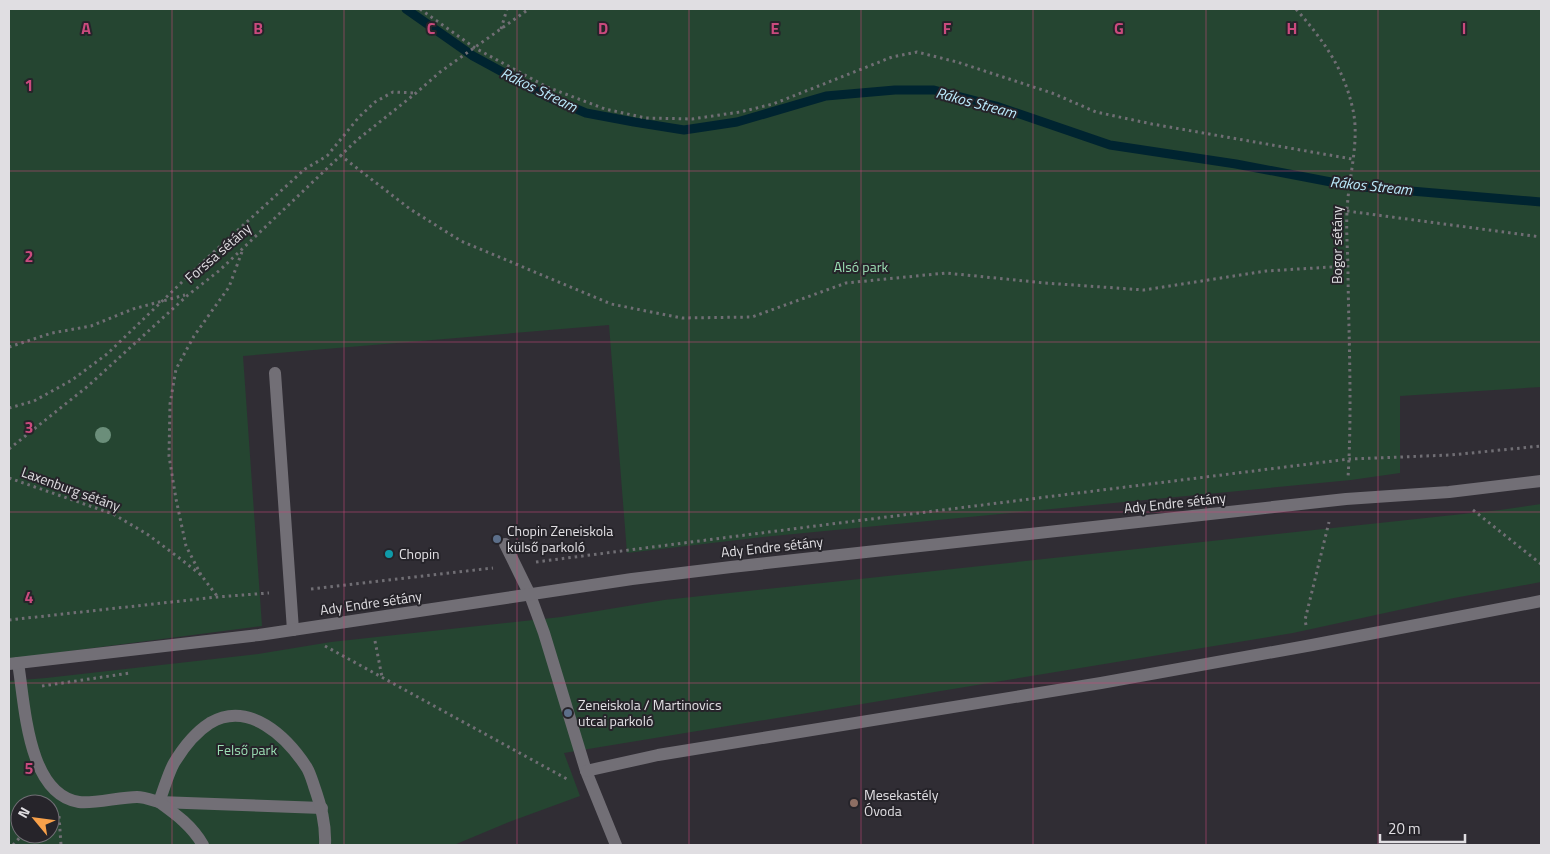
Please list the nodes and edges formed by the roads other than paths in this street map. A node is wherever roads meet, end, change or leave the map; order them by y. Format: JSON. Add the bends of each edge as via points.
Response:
{"nodes":[{"id":1,"x":275,"y":373,"type":"dead end"},
{"id":2,"x":1541,"y":481,"type":"edge"},
{"id":3,"x":505,"y":544,"type":"dead end"},
{"id":4,"x":530,"y":595,"type":"junction"},
{"id":5,"x":1541,"y":601,"type":"edge"},
{"id":6,"x":294,"y":630,"type":"junction"},
{"id":7,"x":13,"y":663,"type":"edge"},
{"id":8,"x":586,"y":771,"type":"junction"},
{"id":9,"x":159,"y":802,"type":"junction"},
{"id":10,"x":322,"y":808,"type":"junction"},
{"id":11,"x":203,"y":845,"type":"edge"},
{"id":12,"x":326,"y":845,"type":"edge"},
{"id":13,"x":616,"y":845,"type":"edge"}],
"edges":[{"from":1,"to":6,"type":"street"},
{"from":2,"to":4,"type":"street","name":"Ady Endre sétány","via":[[1346,499],[731,567]]},
{"from":3,"to":4,"type":"street"},
{"from":4,"to":6,"type":"street","name":"Ady Endre sétány"},
{"from":4,"to":8,"type":"street"},
{"from":5,"to":8,"type":"street","via":[[1120,680],[658,755]]},
{"from":6,"to":7,"type":"street","name":"Ady Endre sétány"},
{"from":7,"to":9,"type":"street","via":[[30,741],[43,776],[58,794],[79,802],[138,797]]},
{"from":8,"to":13,"type":"street"},
{"from":9,"to":10,"type":"street"},
{"from":9,"to":10,"type":"street","via":[[174,763],[195,735],[211,723],[232,716],[245,716],[263,723],[281,736],[308,769]]},
{"from":9,"to":11,"type":"street","via":[[186,822]]},
{"from":10,"to":12,"type":"street"}]}
